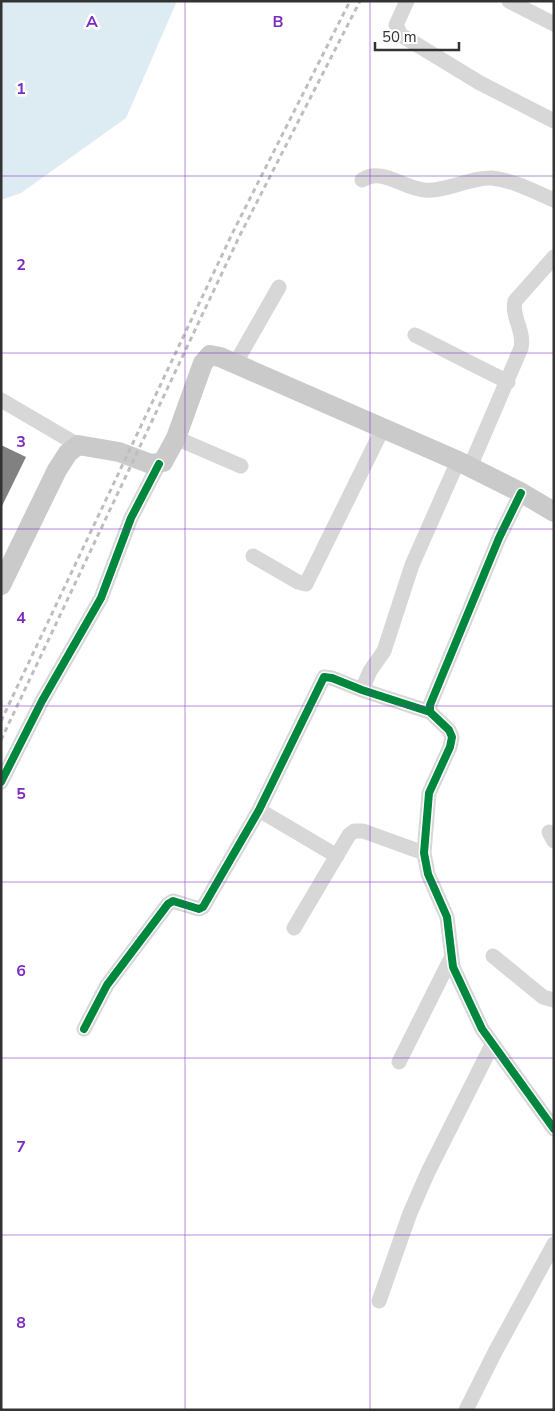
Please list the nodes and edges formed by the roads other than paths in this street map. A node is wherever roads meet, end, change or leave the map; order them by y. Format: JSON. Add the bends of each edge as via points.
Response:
{"nodes":[{"id":1,"x":407,"y":1,"type":"edge"},
{"id":2,"x":509,"y":1,"type":"edge"},
{"id":3,"x":554,"y":24,"type":"edge"},
{"id":4,"x":554,"y":121,"type":"edge"},
{"id":5,"x":362,"y":180,"type":"dead end"},
{"id":6,"x":554,"y":200,"type":"edge"},
{"id":7,"x":554,"y":256,"type":"edge"},
{"id":8,"x":279,"y":287,"type":"dead end"},
{"id":9,"x":415,"y":335,"type":"dead end"},
{"id":10,"x":235,"y":364,"type":"junction"},
{"id":11,"x":508,"y":382,"type":"junction"},
{"id":12,"x":1,"y":400,"type":"edge"},
{"id":13,"x":383,"y":428,"type":"junction"},
{"id":14,"x":176,"y":438,"type":"junction"},
{"id":15,"x":78,"y":445,"type":"junction"},
{"id":16,"x":159,"y":464,"type":"junction"},
{"id":17,"x":464,"y":464,"type":"junction"},
{"id":18,"x":241,"y":466,"type":"dead end"},
{"id":19,"x":521,"y":493,"type":"junction"},
{"id":20,"x":554,"y":512,"type":"edge"},
{"id":21,"x":253,"y":556,"type":"dead end"},
{"id":22,"x":1,"y":585,"type":"edge"},
{"id":23,"x":362,"y":690,"type":"junction"},
{"id":24,"x":430,"y":712,"type":"junction"},
{"id":25,"x":1,"y":782,"type":"edge"},
{"id":26,"x":259,"y":810,"type":"junction"},
{"id":27,"x":424,"y":852,"type":"junction"},
{"id":28,"x":337,"y":856,"type":"junction"},
{"id":29,"x":294,"y":928,"type":"dead end"},
{"id":30,"x":493,"y":956,"type":"dead end"},
{"id":31,"x":451,"y":958,"type":"junction"},
{"id":32,"x":554,"y":1000,"type":"edge"},
{"id":33,"x":84,"y":1029,"type":"dead end"},
{"id":34,"x":492,"y":1045,"type":"junction"},
{"id":35,"x":400,"y":1062,"type":"dead end"},
{"id":36,"x":554,"y":1129,"type":"edge"},
{"id":37,"x":554,"y":1244,"type":"edge"},
{"id":38,"x":380,"y":1302,"type":"dead end"},
{"id":39,"x":466,"y":1410,"type":"edge"}],
"edges":[{"from":1,"to":4,"type":"street","via":[[396,25],[402,35],[480,83]]},
{"from":2,"to":3,"type":"street"},
{"from":5,"to":6,"type":"street","via":[[368,176],[380,176],[416,189],[433,190],[492,178]]},
{"from":7,"to":11,"type":"street","via":[[515,301],[522,343]]},
{"from":8,"to":10,"type":"street"},
{"from":9,"to":11,"type":"street"},
{"from":10,"to":13,"type":"main road"},
{"from":10,"to":14,"type":"main road","via":[[215,355],[206,357]]},
{"from":11,"to":17,"type":"street"},
{"from":12,"to":15,"type":"street"},
{"from":13,"to":17,"type":"main road"},
{"from":13,"to":21,"type":"street","via":[[306,584]]},
{"from":14,"to":16,"type":"main road","via":[[168,456]]},
{"from":14,"to":18,"type":"street"},
{"from":15,"to":16,"type":"main road","via":[[119,452]]},
{"from":15,"to":22,"type":"main road","via":[[62,461]]},
{"from":16,"to":25,"type":"street","via":[[133,512],[98,604],[42,701]]},
{"from":17,"to":19,"type":"main road"},
{"from":17,"to":23,"type":"street","via":[[412,564],[384,651]]},
{"from":19,"to":20,"type":"main road"},
{"from":19,"to":24,"type":"street","via":[[438,682]]},
{"from":23,"to":24,"type":"street"},
{"from":23,"to":26,"type":"street","via":[[324,677]]},
{"from":24,"to":27,"type":"street","via":[[452,737],[429,793]]},
{"from":26,"to":28,"type":"street"},
{"from":26,"to":33,"type":"street","via":[[201,909],[169,902],[107,985]]},
{"from":27,"to":28,"type":"street","via":[[358,830],[349,835]]},
{"from":27,"to":31,"type":"street","via":[[428,874],[447,917]]},
{"from":28,"to":29,"type":"street"},
{"from":30,"to":32,"type":"street","via":[[543,996]]},
{"from":31,"to":34,"type":"street","via":[[474,1016]]},
{"from":31,"to":35,"type":"street"},
{"from":34,"to":36,"type":"street"},
{"from":34,"to":38,"type":"street","via":[[424,1180]]},
{"from":37,"to":39,"type":"street"}]}
